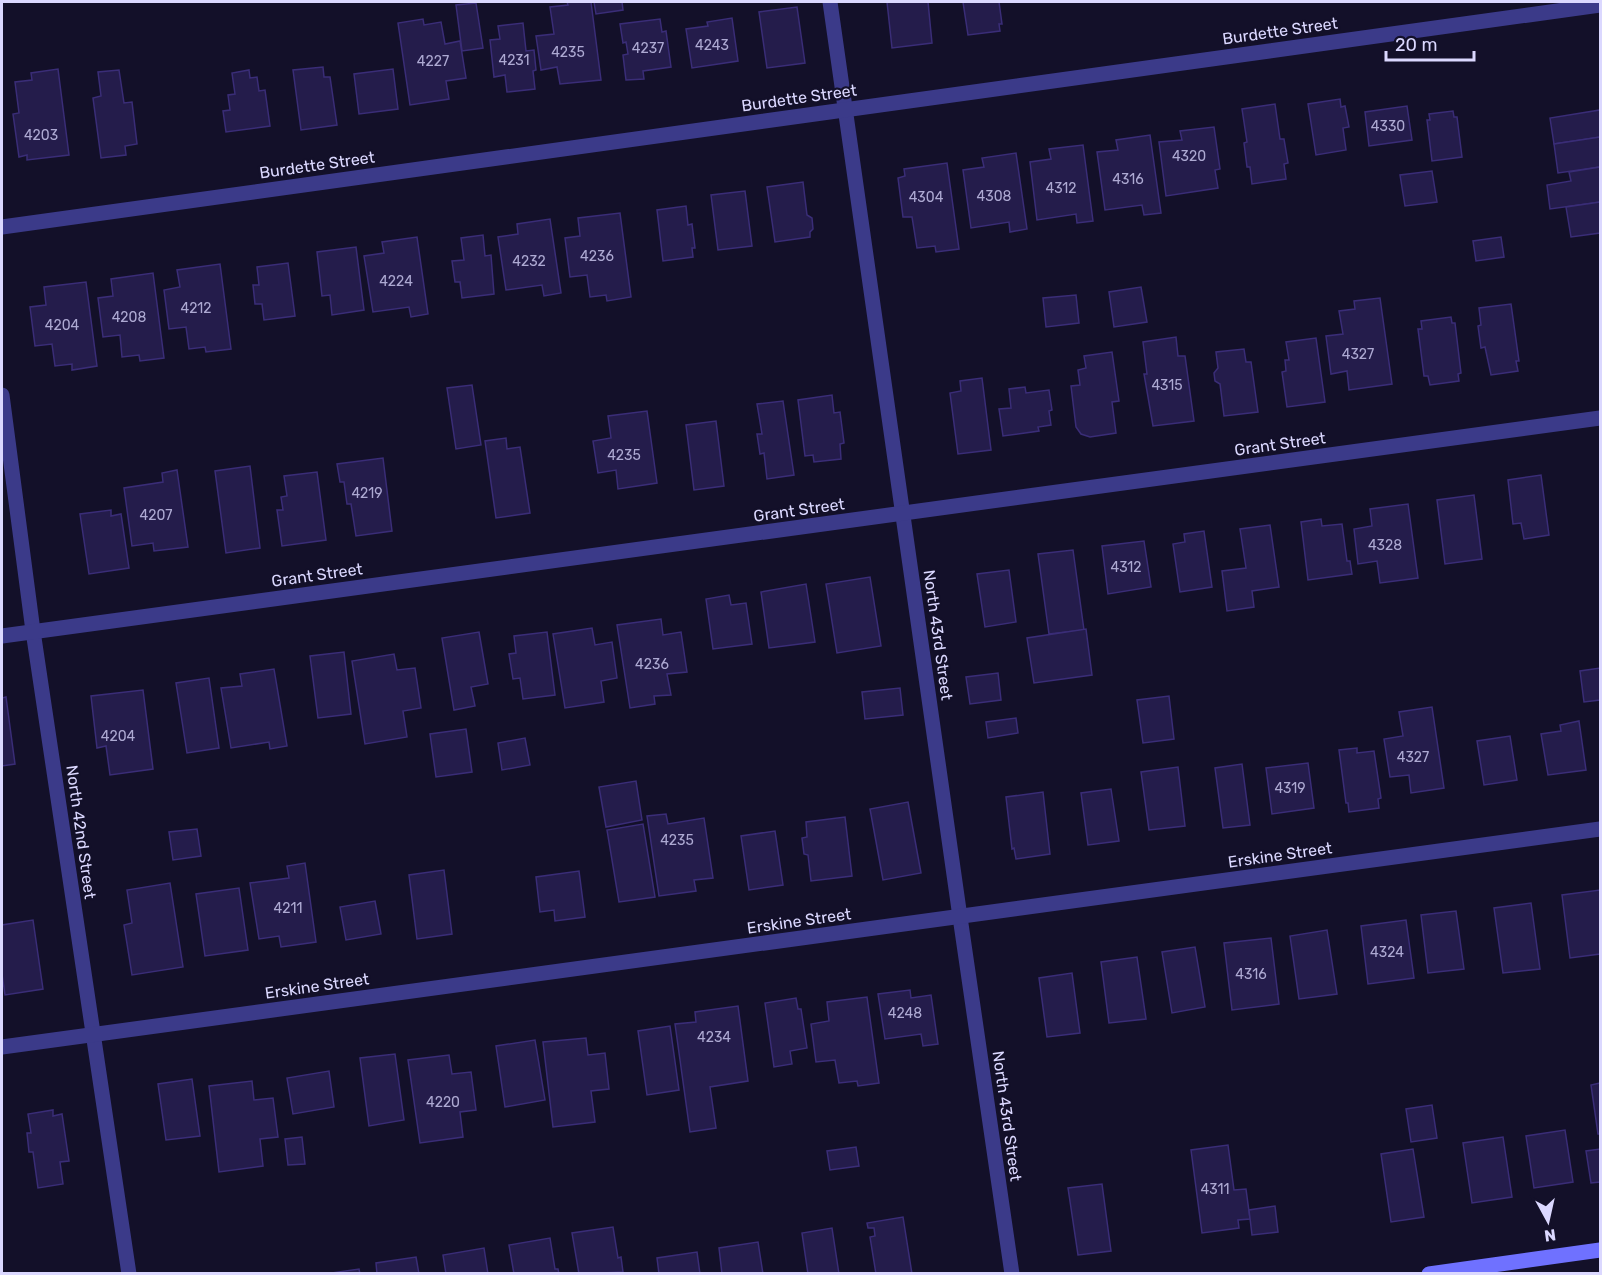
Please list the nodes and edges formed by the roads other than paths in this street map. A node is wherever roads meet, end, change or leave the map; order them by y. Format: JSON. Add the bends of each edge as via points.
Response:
{"nodes":[{"id":1,"x":830,"y":2,"type":"edge"},
{"id":2,"x":1600,"y":5,"type":"edge"},
{"id":3,"x":845,"y":110,"type":"junction"},
{"id":4,"x":2,"y":227,"type":"edge"},
{"id":5,"x":2,"y":395,"type":"edge"},
{"id":6,"x":1600,"y":418,"type":"edge"},
{"id":7,"x":903,"y":514,"type":"junction"},
{"id":8,"x":33,"y":631,"type":"junction"},
{"id":9,"x":2,"y":636,"type":"edge"},
{"id":10,"x":1600,"y":829,"type":"edge"},
{"id":11,"x":960,"y":917,"type":"junction"},
{"id":12,"x":93,"y":1035,"type":"junction"},
{"id":13,"x":2,"y":1047,"type":"edge"},
{"id":14,"x":1600,"y":1250,"type":"edge"},
{"id":15,"x":129,"y":1274,"type":"edge"},
{"id":16,"x":1012,"y":1274,"type":"edge"},
{"id":17,"x":1429,"y":1274,"type":"edge"}],
"edges":[{"from":1,"to":3,"type":"street","name":"North 43rd Street"},
{"from":2,"to":3,"type":"street","name":"Burdette Street"},
{"from":3,"to":4,"type":"street","name":"Burdette Street"},
{"from":3,"to":7,"type":"street","name":"North 43rd Street"},
{"from":5,"to":8,"type":"street","name":"North 42nd Street"},
{"from":6,"to":7,"type":"street","name":"Grant Street"},
{"from":7,"to":8,"type":"street","name":"Grant Street"},
{"from":7,"to":11,"type":"street","name":"North 43rd Street"},
{"from":8,"to":9,"type":"street","name":"Grant Street"},
{"from":8,"to":12,"type":"street","name":"North 42nd Street"},
{"from":10,"to":11,"type":"street","name":"Erskine Street"},
{"from":11,"to":12,"type":"street","name":"Erskine Street"},
{"from":11,"to":16,"type":"street","name":"North 43rd Street"},
{"from":12,"to":13,"type":"street","name":"Erskine Street"},
{"from":12,"to":15,"type":"street","name":"North 42nd Street"},
{"from":14,"to":17,"type":"main road"}]}
